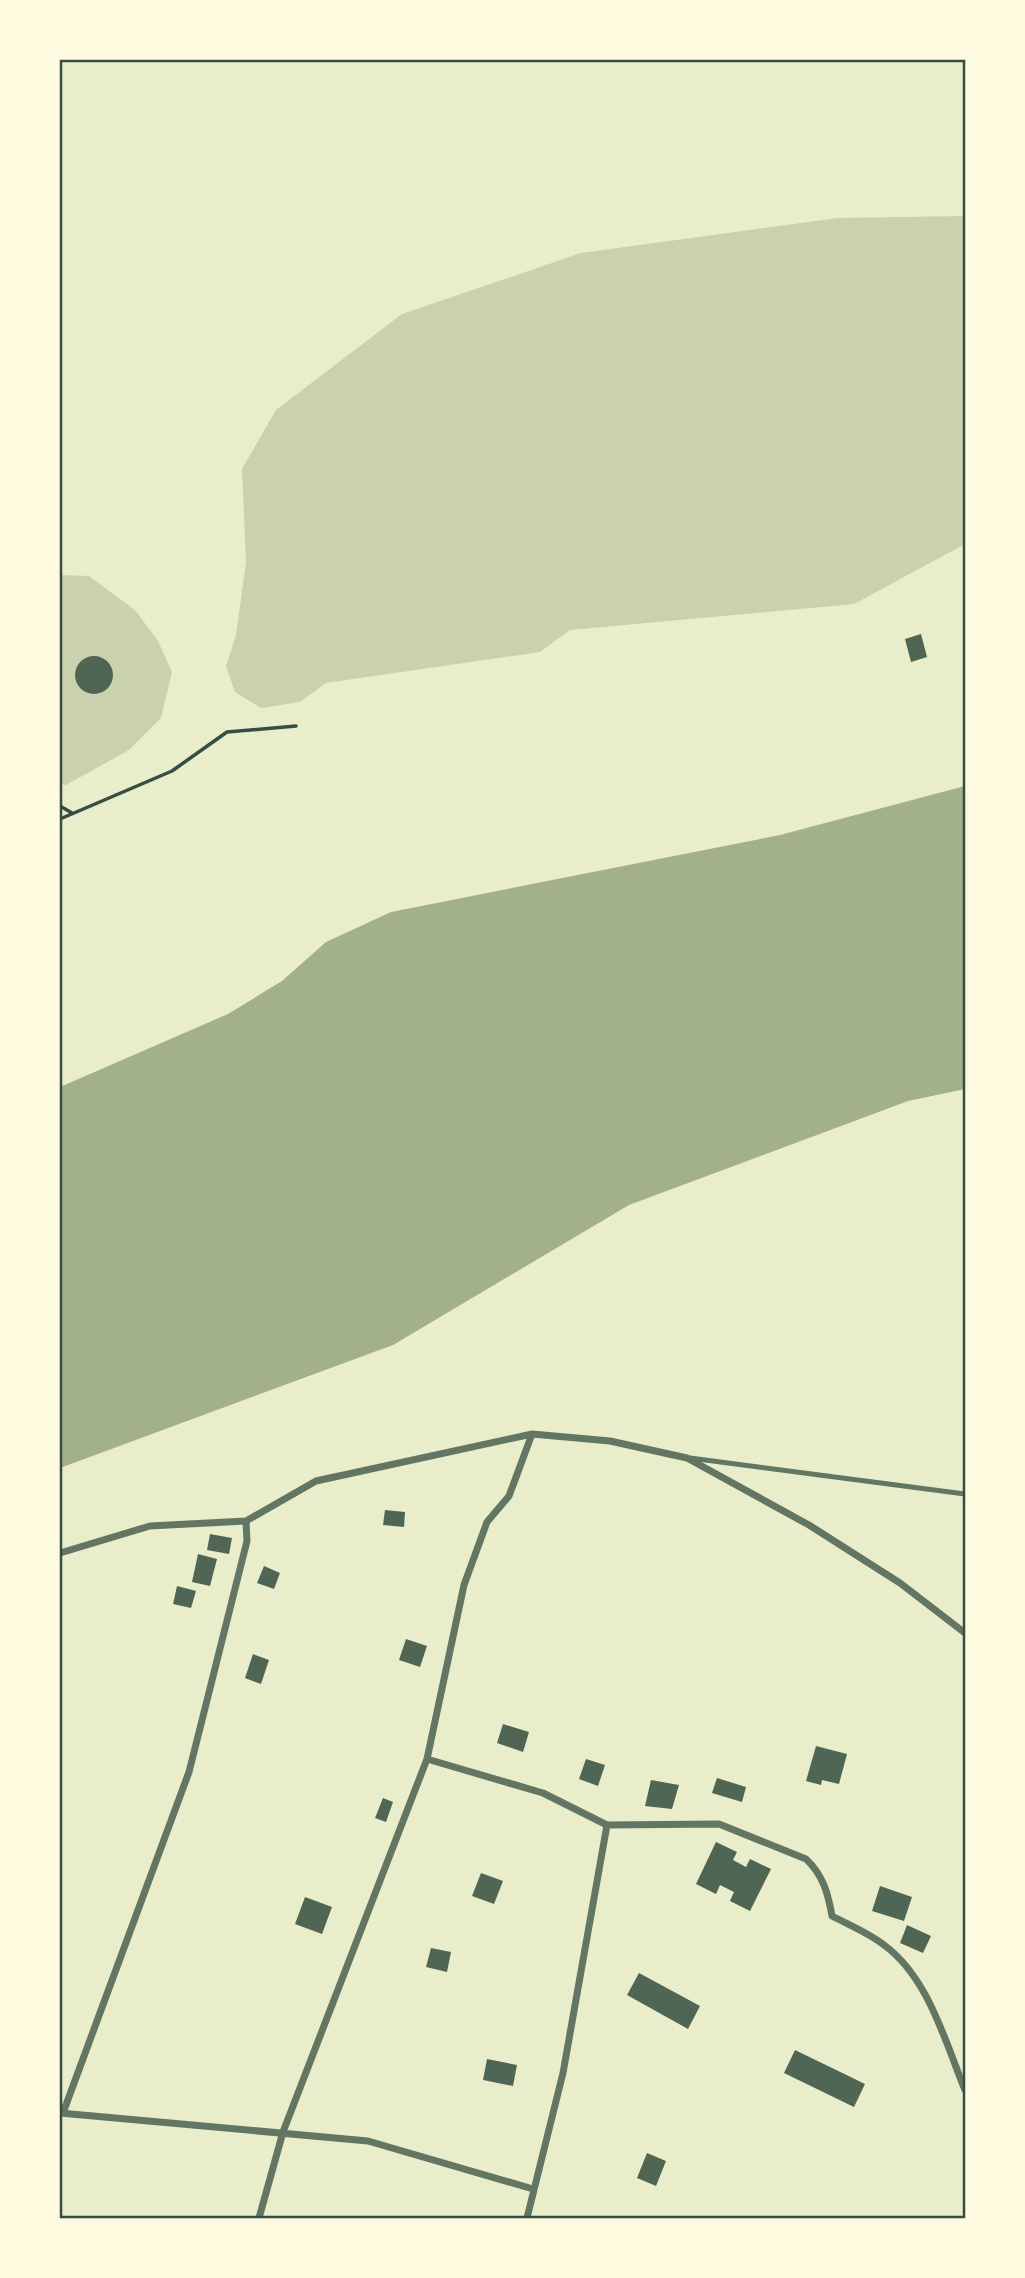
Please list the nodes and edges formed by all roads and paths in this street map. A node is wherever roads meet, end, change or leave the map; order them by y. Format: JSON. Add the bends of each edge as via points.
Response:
{"nodes":[{"id":1,"x":296,"y":726,"type":"dead end"},
{"id":2,"x":60,"y":806,"type":"edge"},
{"id":3,"x":72,"y":813,"type":"junction"},
{"id":4,"x":60,"y":819,"type":"edge"},
{"id":5,"x":532,"y":1434,"type":"junction"},
{"id":6,"x":687,"y":1458,"type":"junction"},
{"id":7,"x":965,"y":1494,"type":"edge"},
{"id":8,"x":246,"y":1521,"type":"junction"},
{"id":9,"x":60,"y":1553,"type":"edge"},
{"id":10,"x":965,"y":1633,"type":"edge"},
{"id":11,"x":427,"y":1759,"type":"junction"},
{"id":12,"x":607,"y":1825,"type":"junction"},
{"id":13,"x":965,"y":2090,"type":"edge"},
{"id":14,"x":61,"y":2113,"type":"edge"},
{"id":15,"x":283,"y":2132,"type":"junction"},
{"id":16,"x":533,"y":2189,"type":"junction"},
{"id":17,"x":259,"y":2218,"type":"edge"},
{"id":18,"x":527,"y":2218,"type":"edge"}],
"edges":[{"from":1,"to":3,"type":"path","via":[[227,732],[172,771]]},
{"from":2,"to":3,"type":"path"},
{"from":3,"to":4,"type":"path"},
{"from":5,"to":6,"type":"street","via":[[610,1441]]},
{"from":5,"to":8,"type":"street","via":[[316,1481]]},
{"from":5,"to":11,"type":"street","via":[[509,1496],[487,1522],[464,1585]]},
{"from":6,"to":7,"type":"lane"},
{"from":6,"to":10,"type":"street","via":[[809,1525],[900,1583]]},
{"from":8,"to":9,"type":"street","via":[[150,1526]]},
{"from":8,"to":14,"type":"street","via":[[247,1541],[189,1772]]},
{"from":11,"to":12,"type":"street","via":[[543,1793]]},
{"from":11,"to":15,"type":"street"},
{"from":12,"to":13,"type":"street","via":[[719,1824],[806,1859],[827,1891],[832,1916],[884,1945],[908,1968],[925,1995]]},
{"from":12,"to":16,"type":"street","via":[[563,2073]]},
{"from":14,"to":15,"type":"street"},
{"from":15,"to":16,"type":"street","via":[[368,2141]]},
{"from":15,"to":17,"type":"street"},
{"from":16,"to":18,"type":"street"}]}
